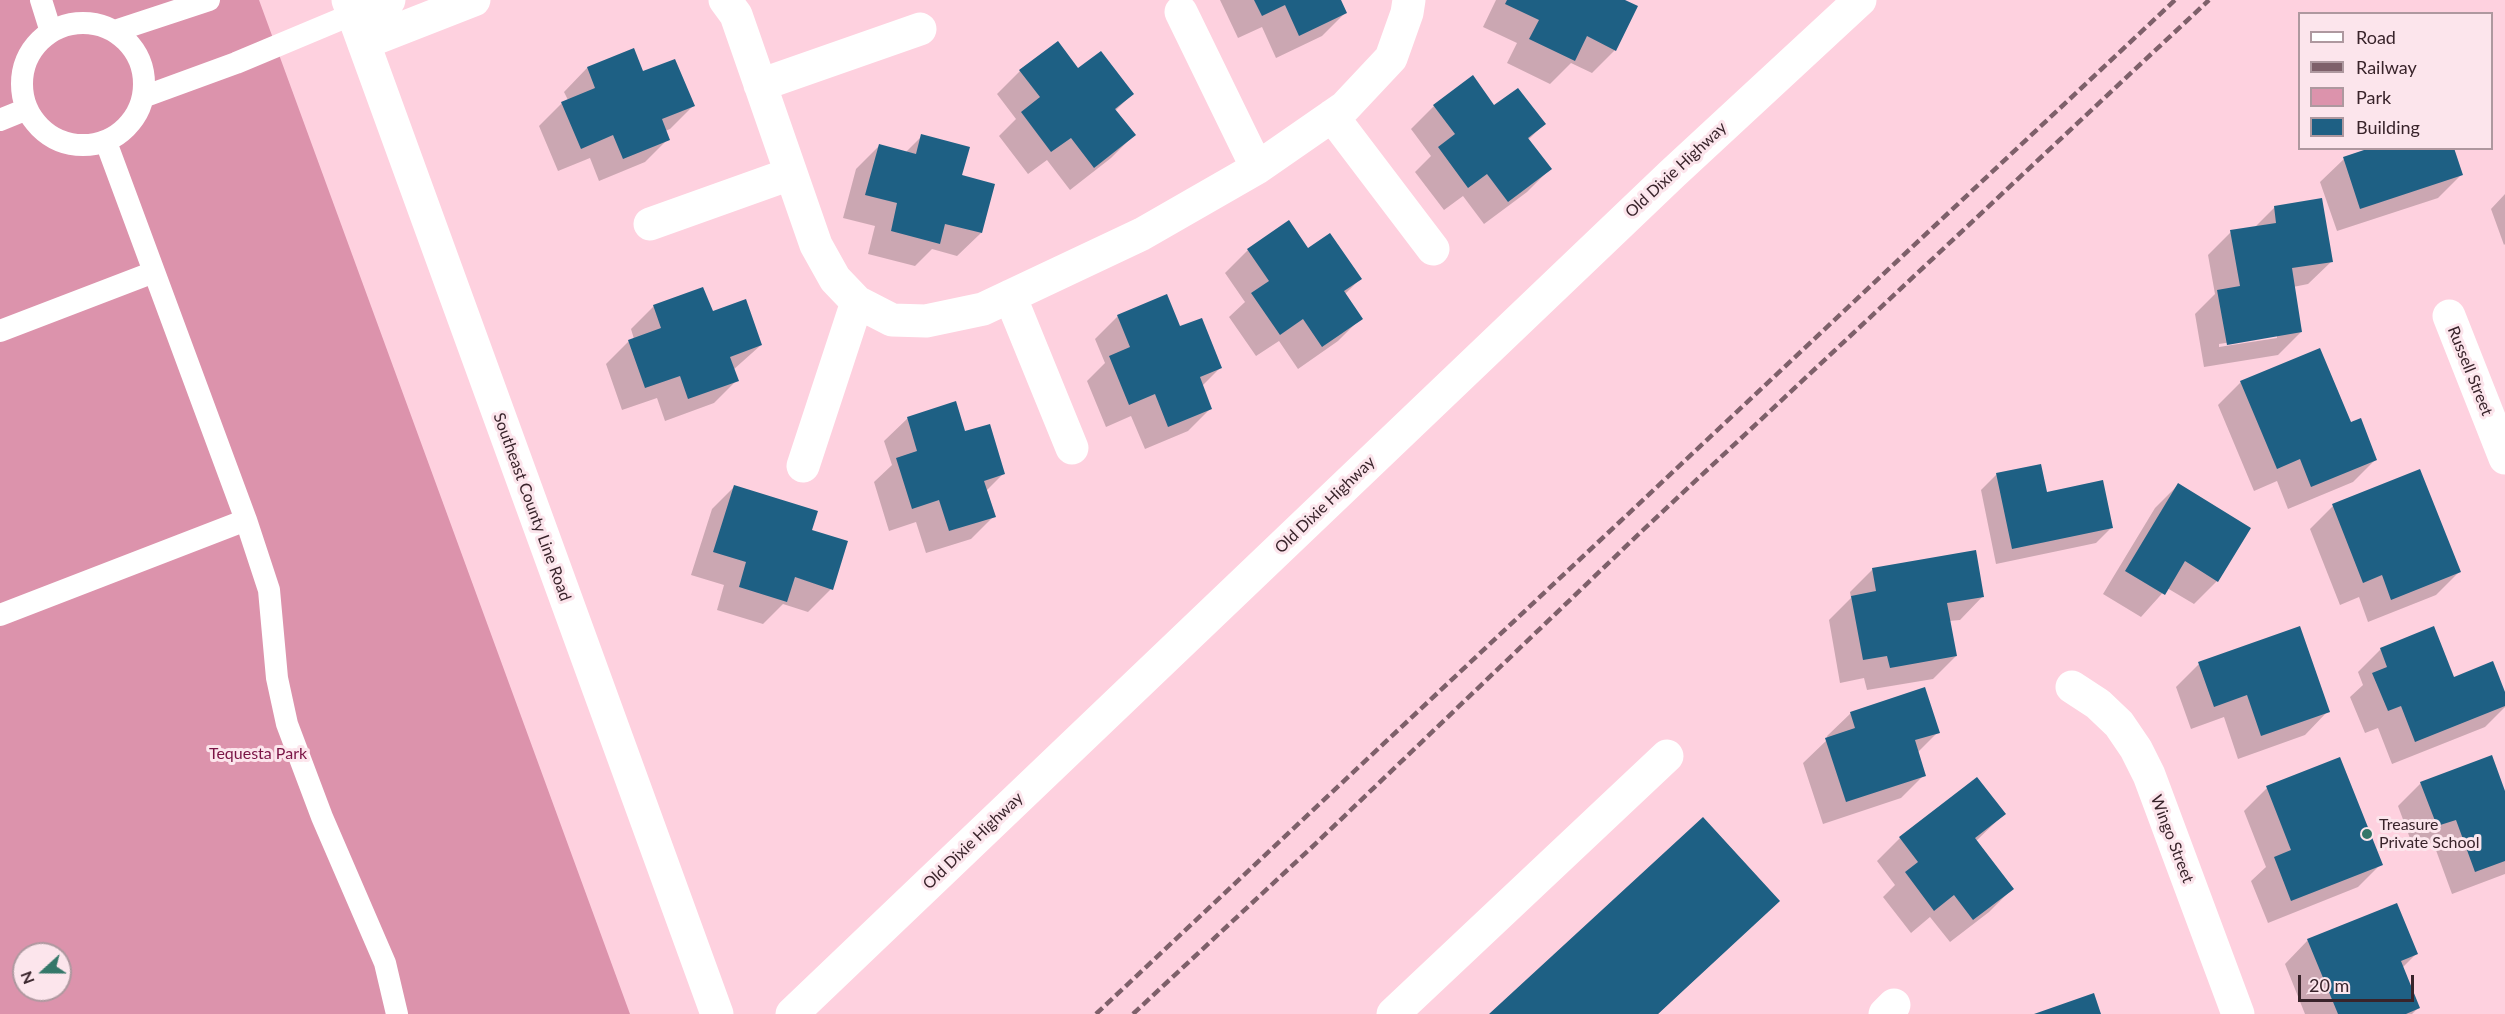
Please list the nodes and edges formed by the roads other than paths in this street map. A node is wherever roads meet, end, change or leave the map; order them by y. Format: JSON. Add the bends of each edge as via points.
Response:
{"nodes":[{"id":1,"x":41,"y":0,"type":"edge"},
{"id":2,"x":209,"y":0,"type":"edge"},
{"id":3,"x":388,"y":0,"type":"edge"},
{"id":4,"x":474,"y":0,"type":"edge"},
{"id":5,"x":725,"y":0,"type":"edge"},
{"id":6,"x":1409,"y":0,"type":"edge"},
{"id":7,"x":1860,"y":0,"type":"edge"},
{"id":8,"x":1181,"y":12,"type":"dead end"},
{"id":9,"x":355,"y":19,"type":"edge"},
{"id":10,"x":920,"y":29,"type":"dead end"},
{"id":11,"x":115,"y":31,"type":"junction"},
{"id":12,"x":51,"y":32,"type":"junction"},
{"id":13,"x":760,"y":85,"type":"junction"},
{"id":14,"x":143,"y":97,"type":"junction"},
{"id":15,"x":27,"y":109,"type":"junction"},
{"id":16,"x":1332,"y":116,"type":"junction"},
{"id":17,"x":0,"y":120,"type":"edge"},
{"id":18,"x":106,"y":142,"type":"junction"},
{"id":19,"x":1257,"y":168,"type":"junction"},
{"id":20,"x":790,"y":174,"type":"junction"},
{"id":21,"x":650,"y":224,"type":"dead end"},
{"id":22,"x":1433,"y":249,"type":"dead end"},
{"id":23,"x":154,"y":272,"type":"junction"},
{"id":24,"x":1010,"y":296,"type":"junction"},
{"id":25,"x":857,"y":302,"type":"junction"},
{"id":26,"x":2449,"y":316,"type":"dead end"},
{"id":27,"x":0,"y":331,"type":"edge"},
{"id":28,"x":1072,"y":448,"type":"dead end"},
{"id":29,"x":2505,"y":458,"type":"edge"},
{"id":30,"x":803,"y":466,"type":"dead end"},
{"id":31,"x":246,"y":520,"type":"junction"},
{"id":32,"x":0,"y":615,"type":"edge"},
{"id":33,"x":2072,"y":687,"type":"dead end"},
{"id":34,"x":1667,"y":756,"type":"dead end"},
{"id":35,"x":397,"y":1014,"type":"edge"},
{"id":36,"x":717,"y":1014,"type":"edge"},
{"id":37,"x":792,"y":1014,"type":"edge"},
{"id":38,"x":1393,"y":1014,"type":"edge"},
{"id":39,"x":2238,"y":1014,"type":"edge"}],
"edges":[{"from":1,"to":12,"type":"lane"},
{"from":2,"to":11,"type":"lane"},
{"from":3,"to":9,"type":"street"},
{"from":4,"to":9,"type":"street"},
{"from":5,"to":13,"type":"street","via":[[736,15]]},
{"from":6,"to":16,"type":"street","via":[[1391,58]]},
{"from":7,"to":37,"type":"street","name":"Old Dixie Highway","via":[[1646,198]]},
{"from":8,"to":19,"type":"street"},
{"from":9,"to":14,"type":"lane"},
{"from":9,"to":36,"type":"street","name":"Southeast County Line Road"},
{"from":10,"to":13,"type":"street"},
{"from":11,"to":12,"type":"lane","via":[[97,23],[77,22]]},
{"from":11,"to":14,"type":"lane","via":[[140,60]]},
{"from":12,"to":15,"type":"lane","via":[[30,52],[23,70],[21,90]]},
{"from":13,"to":20,"type":"street"},
{"from":14,"to":18,"type":"lane","via":[[136,116]]},
{"from":15,"to":17,"type":"lane"},
{"from":15,"to":18,"type":"lane","via":[[37,125],[69,145]]},
{"from":16,"to":19,"type":"street"},
{"from":16,"to":22,"type":"street"},
{"from":18,"to":23,"type":"lane"},
{"from":19,"to":24,"type":"street","via":[[1142,234]]},
{"from":20,"to":21,"type":"street"},
{"from":20,"to":25,"type":"street","via":[[816,245],[835,279]]},
{"from":23,"to":27,"type":"lane"},
{"from":23,"to":31,"type":"lane"},
{"from":24,"to":25,"type":"street","via":[[983,309],[926,321],[892,320]]},
{"from":24,"to":28,"type":"street"},
{"from":25,"to":30,"type":"street"},
{"from":26,"to":29,"type":"street","name":"Russell Street"},
{"from":31,"to":32,"type":"lane"},
{"from":31,"to":35,"type":"lane","via":[[269,590],[277,678],[287,724],[385,963]]},
{"from":33,"to":39,"type":"street","name":"Wingo Street","via":[[2119,724],[2136,749]]},
{"from":34,"to":38,"type":"street"}]}
